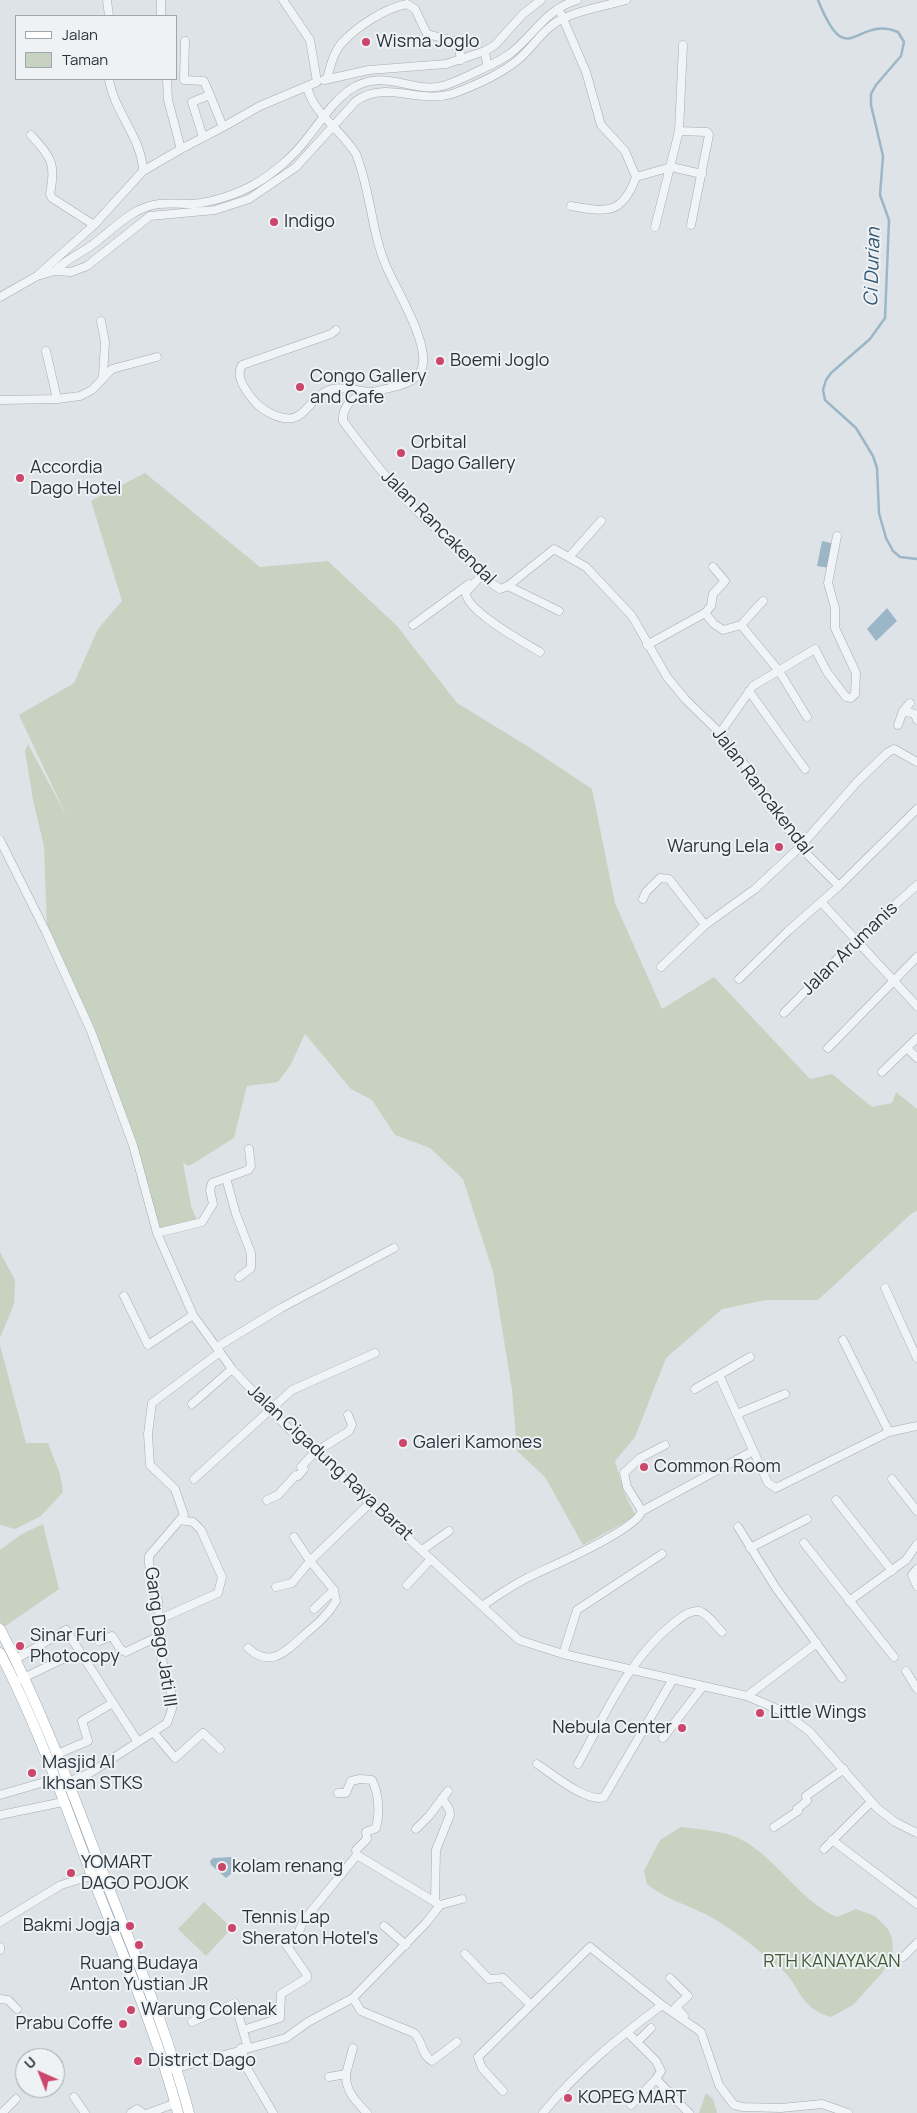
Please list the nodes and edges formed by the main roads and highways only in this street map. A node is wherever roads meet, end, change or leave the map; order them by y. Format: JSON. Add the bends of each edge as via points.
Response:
{"nodes":[{"id":1,"x":0,"y":1629,"type":"edge"},
{"id":2,"x":0,"y":1653,"type":"edge"},
{"id":3,"x":177,"y":2108,"type":"edge"},
{"id":4,"x":190,"y":2113,"type":"edge"}],
"edges":[{"from":1,"to":4,"type":"main road","via":[[25,1678],[68,1782],[177,2067]]},
{"from":2,"to":3,"type":"main road","via":[[55,1779],[166,2070]]}]}
